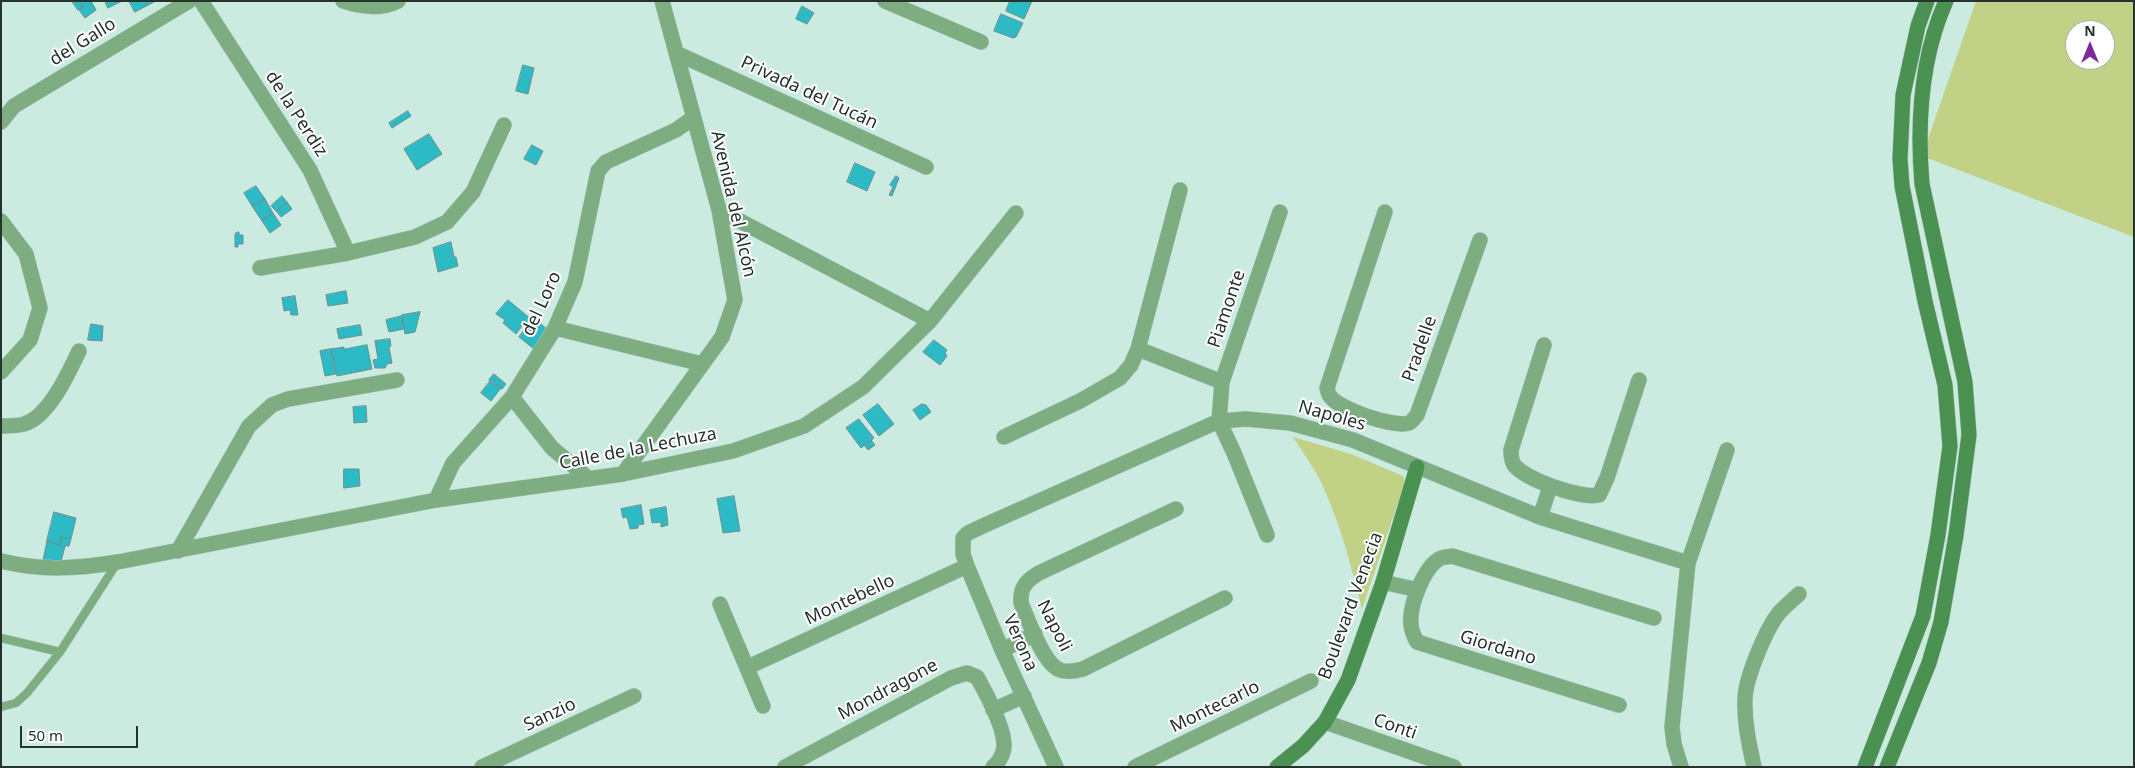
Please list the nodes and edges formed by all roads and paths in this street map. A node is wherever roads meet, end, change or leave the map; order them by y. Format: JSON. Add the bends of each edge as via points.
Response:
{"nodes":[{"id":1,"x":189,"y":1,"type":"edge"},
{"id":2,"x":201,"y":1,"type":"edge"},
{"id":3,"x":343,"y":1,"type":"edge"},
{"id":4,"x":398,"y":1,"type":"edge"},
{"id":5,"x":662,"y":1,"type":"edge"},
{"id":6,"x":885,"y":1,"type":"edge"},
{"id":7,"x":1927,"y":3,"type":"edge"},
{"id":8,"x":1944,"y":7,"type":"edge"},
{"id":9,"x":980,"y":42,"type":"dead end"},
{"id":10,"x":676,"y":53,"type":"junction"},
{"id":11,"x":693,"y":118,"type":"junction"},
{"id":12,"x":1,"y":122,"type":"edge"},
{"id":13,"x":504,"y":125,"type":"dead end"},
{"id":14,"x":926,"y":167,"type":"dead end"},
{"id":15,"x":1180,"y":190,"type":"dead end"},
{"id":16,"x":719,"y":210,"type":"junction"},
{"id":17,"x":1280,"y":212,"type":"dead end"},
{"id":18,"x":1385,"y":212,"type":"dead end"},
{"id":19,"x":1016,"y":213,"type":"dead end"},
{"id":20,"x":1,"y":222,"type":"edge"},
{"id":21,"x":1480,"y":240,"type":"dead end"},
{"id":22,"x":348,"y":252,"type":"junction"},
{"id":23,"x":260,"y":268,"type":"dead end"},
{"id":24,"x":930,"y":321,"type":"junction"},
{"id":25,"x":555,"y":328,"type":"junction"},
{"id":26,"x":1544,"y":345,"type":"dead end"},
{"id":27,"x":1138,"y":349,"type":"junction"},
{"id":28,"x":79,"y":351,"type":"dead end"},
{"id":29,"x":702,"y":364,"type":"junction"},
{"id":30,"x":1,"y":372,"type":"edge"},
{"id":31,"x":397,"y":380,"type":"dead end"},
{"id":32,"x":1639,"y":380,"type":"dead end"},
{"id":33,"x":1222,"y":382,"type":"junction"},
{"id":34,"x":512,"y":397,"type":"junction"},
{"id":35,"x":1363,"y":416,"type":"junction"},
{"id":36,"x":1219,"y":422,"type":"junction"},
{"id":37,"x":1,"y":426,"type":"edge"},
{"id":38,"x":1004,"y":437,"type":"dead end"},
{"id":39,"x":1354,"y":440,"type":"junction"},
{"id":40,"x":1727,"y":450,"type":"dead end"},
{"id":41,"x":1416,"y":467,"type":"junction"},
{"id":42,"x":622,"y":474,"type":"junction"},
{"id":43,"x":589,"y":479,"type":"junction"},
{"id":44,"x":1550,"y":487,"type":"junction"},
{"id":45,"x":436,"y":500,"type":"junction"},
{"id":46,"x":1176,"y":509,"type":"dead end"},
{"id":47,"x":1540,"y":517,"type":"junction"},
{"id":48,"x":968,"y":533,"type":"joint"},
{"id":49,"x":1267,"y":535,"type":"dead end"},
{"id":50,"x":178,"y":551,"type":"junction"},
{"id":51,"x":1,"y":561,"type":"edge"},
{"id":52,"x":118,"y":562,"type":"junction"},
{"id":53,"x":1688,"y":563,"type":"junction"},
{"id":54,"x":967,"y":566,"type":"junction"},
{"id":55,"x":1383,"y":582,"type":"junction"},
{"id":56,"x":1418,"y":590,"type":"junction"},
{"id":57,"x":1799,"y":594,"type":"dead end"},
{"id":58,"x":1225,"y":598,"type":"dead end"},
{"id":59,"x":720,"y":604,"type":"dead end"},
{"id":60,"x":1654,"y":618,"type":"dead end"},
{"id":61,"x":1035,"y":634,"type":"junction"},
{"id":62,"x":1,"y":638,"type":"edge"},
{"id":63,"x":1002,"y":650,"type":"junction"},
{"id":64,"x":60,"y":652,"type":"junction"},
{"id":65,"x":748,"y":668,"type":"junction"},
{"id":66,"x":1311,"y":681,"type":"dead end"},
{"id":67,"x":634,"y":696,"type":"dead end"},
{"id":68,"x":1024,"y":696,"type":"junction"},
{"id":69,"x":1619,"y":705,"type":"dead end"},
{"id":70,"x":763,"y":706,"type":"dead end"},
{"id":71,"x":1,"y":708,"type":"edge"},
{"id":72,"x":993,"y":710,"type":"junction"},
{"id":73,"x":1325,"y":722,"type":"junction"},
{"id":74,"x":482,"y":767,"type":"edge"},
{"id":75,"x":785,"y":767,"type":"edge"},
{"id":76,"x":993,"y":767,"type":"edge"},
{"id":77,"x":1056,"y":767,"type":"edge"},
{"id":78,"x":1135,"y":767,"type":"edge"},
{"id":79,"x":1277,"y":767,"type":"edge"},
{"id":80,"x":1454,"y":767,"type":"edge"},
{"id":81,"x":1681,"y":767,"type":"edge"},
{"id":82,"x":1754,"y":767,"type":"edge"},
{"id":83,"x":1865,"y":767,"type":"edge"},
{"id":84,"x":1886,"y":767,"type":"edge"}],
"edges":[{"from":1,"to":12,"type":"street","name":"del Gallo","via":[[14,106]]},
{"from":2,"to":22,"type":"street","name":"de la Perdiz","via":[[310,170]]},
{"from":3,"to":4,"type":"street","via":[[362,7],[389,6]]},
{"from":5,"to":10,"type":"street","name":"Avenida del Alcón"},
{"from":6,"to":9,"type":"street"},
{"from":7,"to":8,"type":"main road"},
{"from":7,"to":83,"type":"main road","via":[[1918,26],[1903,95],[1900,159],[1904,195],[1945,385],[1950,446],[1923,616]]},
{"from":8,"to":84,"type":"main road","via":[[1922,96],[1920,158],[1922,184],[1964,382],[1969,435],[1941,622],[1929,662]]},
{"from":10,"to":11,"type":"street","name":"Avenida del Alcón"},
{"from":10,"to":14,"type":"street","name":"Privada del Tucán"},
{"from":11,"to":16,"type":"street","name":"Avenida del Alcón"},
{"from":11,"to":25,"type":"street","name":"del Loro","via":[[676,130],[606,162],[598,171],[575,282]]},
{"from":13,"to":22,"type":"street","via":[[473,192],[447,222],[416,237]]},
{"from":15,"to":27,"type":"street"},
{"from":16,"to":24,"type":"street"},
{"from":16,"to":29,"type":"street","name":"Avenida del Alcón","via":[[735,300],[722,337]]},
{"from":17,"to":33,"type":"street","name":"Piamonte"},
{"from":18,"to":35,"type":"street","name":"Pradelle","via":[[1328,388],[1330,396]]},
{"from":19,"to":24,"type":"street","name":"Calle de la Lechuza"},
{"from":20,"to":30,"type":"street","via":[[26,254],[40,308],[30,340]]},
{"from":21,"to":35,"type":"street","name":"Pradelle","via":[[1417,415],[1411,422],[1403,424]]},
{"from":22,"to":23,"type":"street"},
{"from":24,"to":42,"type":"street","name":"Calle de la Lechuza","via":[[863,387],[804,426],[733,451]]},
{"from":25,"to":29,"type":"street"},
{"from":25,"to":34,"type":"street","name":"del Loro"},
{"from":26,"to":44,"type":"street","via":[[1511,458],[1515,466]]},
{"from":27,"to":33,"type":"street"},
{"from":27,"to":38,"type":"street","via":[[1120,378]]},
{"from":28,"to":37,"type":"street","via":[[64,383],[41,414],[26,424]]},
{"from":29,"to":42,"type":"street","name":"Avenida del Alcón"},
{"from":31,"to":50,"type":"street","via":[[288,399],[272,405],[249,426]]},
{"from":32,"to":44,"type":"street","via":[[1599,495],[1591,497]]},
{"from":33,"to":36,"type":"street","name":"Piamonte"},
{"from":34,"to":43,"type":"street","via":[[552,448]]},
{"from":34,"to":45,"type":"street","name":"del Loro","via":[[453,463]]},
{"from":35,"to":39,"type":"street"},
{"from":36,"to":39,"type":"street","name":"Napoles","via":[[1246,419],[1290,423]]},
{"from":36,"to":48,"type":"street","name":"Napoles"},
{"from":36,"to":49,"type":"street"},
{"from":39,"to":41,"type":"street","name":"Napoles"},
{"from":40,"to":53,"type":"street"},
{"from":41,"to":47,"type":"street","name":"Napoles"},
{"from":41,"to":55,"type":"main road","name":"Boulevard Venecia"},
{"from":42,"to":43,"type":"street","name":"Calle de la Lechuza"},
{"from":43,"to":45,"type":"street","name":"Calle de la Lechuza"},
{"from":44,"to":47,"type":"street"},
{"from":45,"to":50,"type":"street","name":"Calle de la Lechuza"},
{"from":46,"to":61,"type":"street","name":"Napoli","via":[[1029,579],[1020,593]]},
{"from":47,"to":53,"type":"street","name":"Napoles"},
{"from":48,"to":54,"type":"street","name":"Verona","via":[[962,545]]},
{"from":50,"to":52,"type":"street","name":"Calle de la Lechuza"},
{"from":51,"to":52,"type":"street","name":"Calle de la Lechuza","via":[[57,569]]},
{"from":52,"to":64,"type":"lane"},
{"from":53,"to":81,"type":"street","via":[[1672,727]]},
{"from":54,"to":63,"type":"street","name":"Verona"},
{"from":54,"to":65,"type":"street","name":"Montebello"},
{"from":55,"to":56,"type":"street"},
{"from":55,"to":73,"type":"main road","name":"Boulevard Venecia","via":[[1348,680]]},
{"from":56,"to":60,"type":"street","name":"Giordano","via":[[1434,563],[1452,556]]},
{"from":56,"to":69,"type":"street","name":"Giordano","via":[[1410,624],[1418,642]]},
{"from":57,"to":82,"type":"street","via":[[1769,628],[1753,666],[1745,697]]},
{"from":58,"to":61,"type":"street","name":"Napoli","via":[[1096,663],[1073,671],[1054,667]]},
{"from":59,"to":65,"type":"street"},
{"from":61,"to":63,"type":"street"},
{"from":62,"to":64,"type":"lane"},
{"from":63,"to":68,"type":"street","name":"Verona"},
{"from":64,"to":71,"type":"lane","via":[[27,693],[16,703]]},
{"from":65,"to":70,"type":"street"},
{"from":66,"to":78,"type":"street","name":"Montecarlo"},
{"from":67,"to":74,"type":"street","name":"Sanzio"},
{"from":68,"to":72,"type":"street"},
{"from":68,"to":77,"type":"street","name":"Verona"},
{"from":72,"to":75,"type":"street","name":"Mondragone","via":[[978,677],[960,674]]},
{"from":72,"to":76,"type":"street","via":[[1004,746],[999,762]]},
{"from":73,"to":79,"type":"main road","name":"Boulevard Venecia"},
{"from":73,"to":80,"type":"street","name":"Conti"}]}
